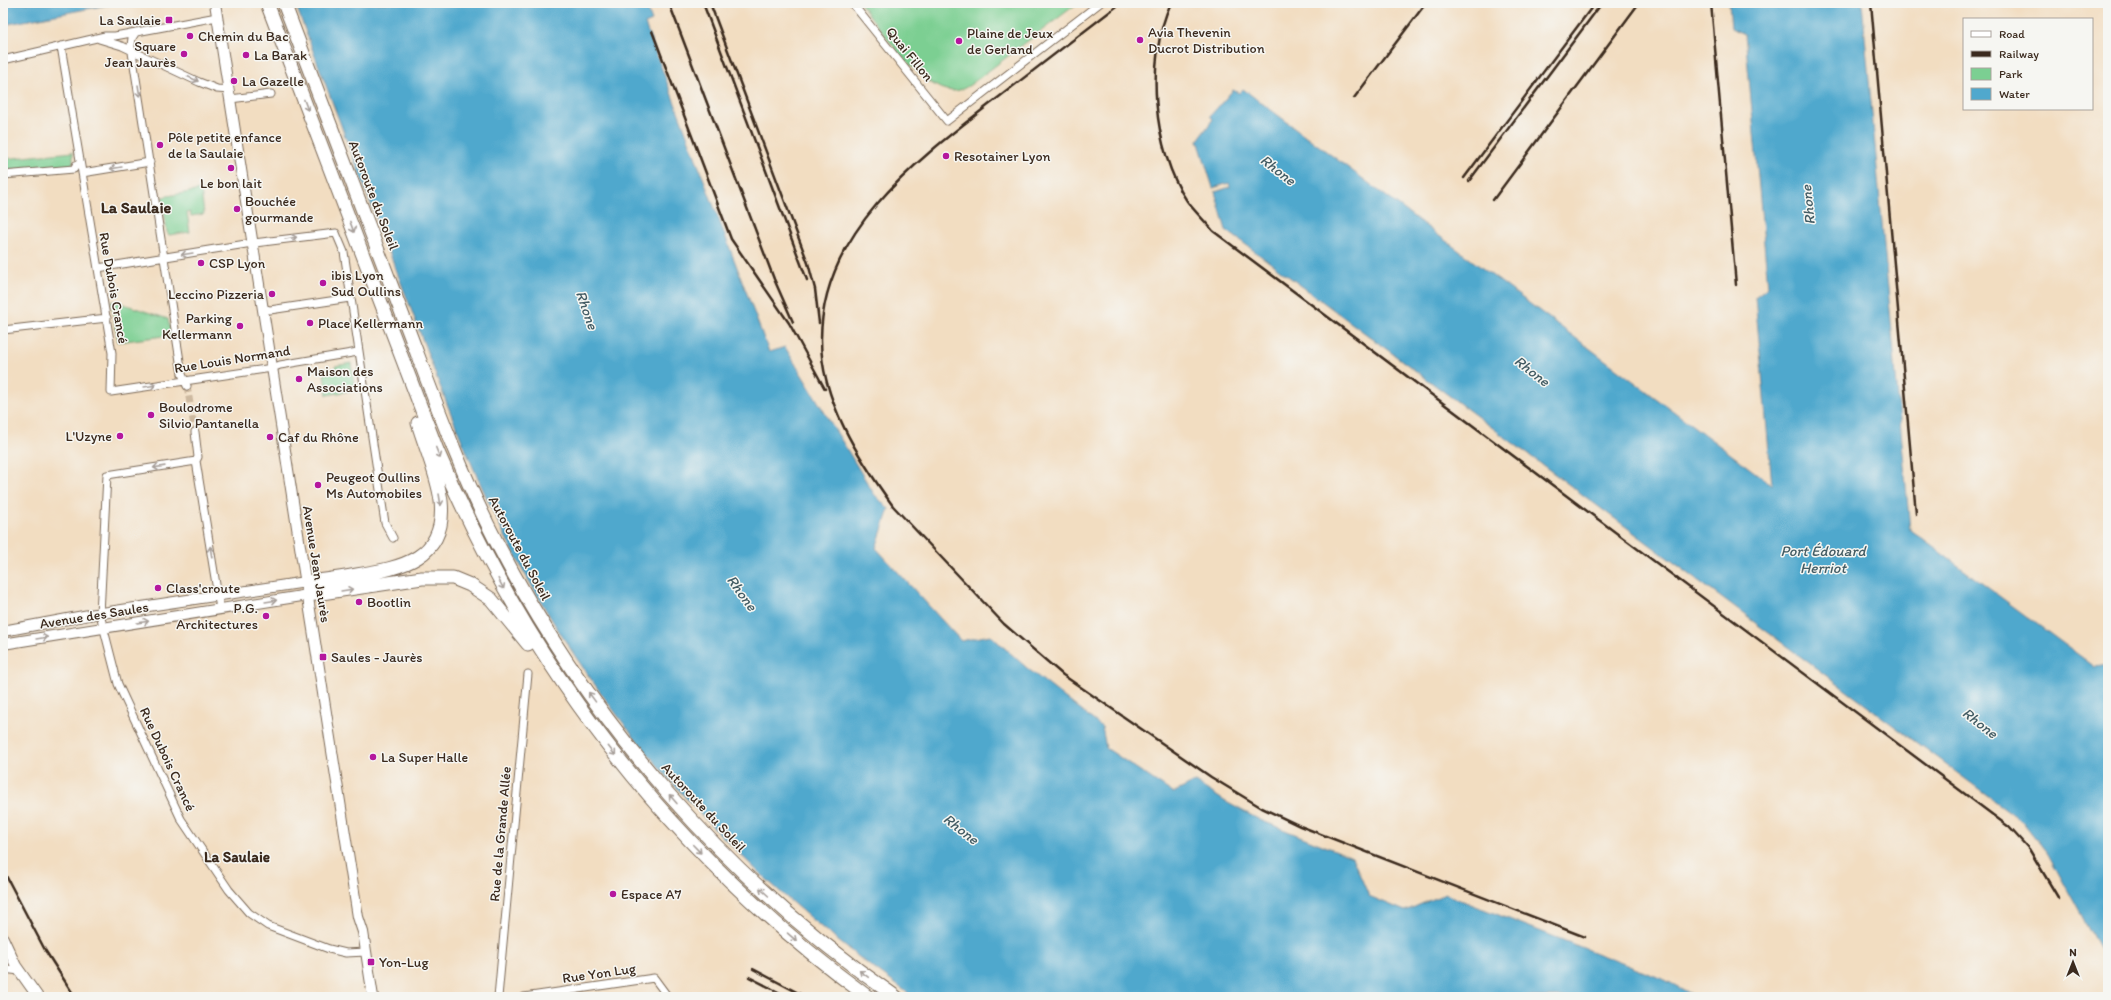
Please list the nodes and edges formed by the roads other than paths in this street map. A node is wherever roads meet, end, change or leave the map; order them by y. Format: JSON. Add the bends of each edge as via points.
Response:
{"nodes":[{"id":1,"x":215,"y":3,"type":"edge"},
{"id":2,"x":267,"y":3,"type":"edge"},
{"id":3,"x":284,"y":3,"type":"edge"},
{"id":4,"x":852,"y":3,"type":"edge"},
{"id":5,"x":1100,"y":3,"type":"edge"},
{"id":6,"x":218,"y":17,"type":"junction"},
{"id":7,"x":136,"y":32,"type":"junction"},
{"id":8,"x":93,"y":38,"type":"junction"},
{"id":9,"x":61,"y":46,"type":"junction"},
{"id":10,"x":133,"y":52,"type":"junction"},
{"id":11,"x":3,"y":60,"type":"edge"},
{"id":12,"x":229,"y":94,"type":"junction"},
{"id":13,"x":271,"y":94,"type":"dead end"},
{"id":14,"x":150,"y":162,"type":"junction"},
{"id":15,"x":76,"y":165,"type":"dead end"},
{"id":16,"x":82,"y":173,"type":"junction"},
{"id":17,"x":3,"y":175,"type":"edge"},
{"id":18,"x":253,"y":244,"type":"junction"},
{"id":19,"x":165,"y":258,"type":"junction"},
{"id":20,"x":98,"y":268,"type":"junction"},
{"id":21,"x":350,"y":298,"type":"junction"},
{"id":22,"x":263,"y":308,"type":"junction"},
{"id":23,"x":107,"y":318,"type":"junction"},
{"id":24,"x":3,"y":330,"type":"edge"},
{"id":25,"x":395,"y":342,"type":"junction"},
{"id":26,"x":358,"y":352,"type":"junction"},
{"id":27,"x":272,"y":368,"type":"junction"},
{"id":28,"x":185,"y":383,"type":"junction"},
{"id":29,"x":111,"y":392,"type":"joint"},
{"id":30,"x":195,"y":432,"type":"tunnel mouth"},
{"id":31,"x":196,"y":461,"type":"junction"},
{"id":32,"x":394,"y":538,"type":"dead end"},
{"id":33,"x":306,"y":582,"type":"junction"},
{"id":34,"x":218,"y":596,"type":"junction"},
{"id":35,"x":308,"y":596,"type":"junction"},
{"id":36,"x":220,"y":609,"type":"junction"},
{"id":37,"x":100,"y":614,"type":"junction"},
{"id":38,"x":104,"y":628,"type":"junction"},
{"id":39,"x":3,"y":631,"type":"edge"},
{"id":40,"x":3,"y":644,"type":"edge"},
{"id":41,"x":528,"y":674,"type":"dead end"},
{"id":42,"x":578,"y":706,"type":"junction"},
{"id":43,"x":3,"y":938,"type":"edge"},
{"id":44,"x":363,"y":952,"type":"junction"},
{"id":45,"x":3,"y":969,"type":"edge"},
{"id":46,"x":20,"y":971,"type":"junction"},
{"id":47,"x":38,"y":997,"type":"edge"},
{"id":48,"x":366,"y":997,"type":"edge"},
{"id":49,"x":373,"y":997,"type":"edge"},
{"id":50,"x":498,"y":997,"type":"edge"},
{"id":51,"x":524,"y":997,"type":"edge"},
{"id":52,"x":668,"y":997,"type":"edge"},
{"id":53,"x":868,"y":997,"type":"edge"},
{"id":54,"x":896,"y":997,"type":"edge"}],
"edges":[{"from":1,"to":6,"type":"main road","name":"Avenue Jean Jaurès"},
{"from":2,"to":25,"type":"highway","one_way":true},
{"from":54,"to":3,"type":"highway","name":"Autoroute du Soleil","one_way":true,"via":[[809,931],[752,881],[707,836],[622,738],[571,668],[540,619],[497,542],[451,443]]},
{"from":4,"to":5,"type":"street","name":"Quai Fillon","via":[[947,121]]},
{"from":6,"to":7,"type":"street"},
{"from":6,"to":12,"type":"main road","name":"Avenue Jean Jaurès"},
{"from":7,"to":8,"type":"street"},
{"from":7,"to":10,"type":"street","via":[[131,42]]},
{"from":8,"to":9,"type":"street"},
{"from":8,"to":10,"type":"street","via":[[114,43]]},
{"from":9,"to":11,"type":"street"},
{"from":9,"to":16,"type":"street","name":"Rue Dubois Crancé"},
{"from":10,"to":12,"type":"street","one_way":true},
{"from":10,"to":14,"type":"street","one_way":true},
{"from":12,"to":13,"type":"street"},
{"from":12,"to":18,"type":"main road","name":"Avenue Jean Jaurès"},
{"from":14,"to":16,"type":"street","one_way":true},
{"from":14,"to":19,"type":"street"},
{"from":15,"to":17,"type":"street","via":[[74,169]]},
{"from":16,"to":20,"type":"street","name":"Rue Dubois Crancé"},
{"from":18,"to":19,"type":"street","one_way":true},
{"from":18,"to":21,"type":"street","one_way":true,"via":[[332,232],[339,236],[344,252]]},
{"from":18,"to":22,"type":"main road","name":"Avenue Jean Jaurès"},
{"from":19,"to":20,"type":"street"},
{"from":19,"to":28,"type":"street"},
{"from":20,"to":23,"type":"street","name":"Rue Dubois Crancé"},
{"from":21,"to":22,"type":"street","via":[[270,310]]},
{"from":21,"to":26,"type":"street"},
{"from":22,"to":27,"type":"main road","name":"Avenue Jean Jaurès"},
{"from":23,"to":24,"type":"street"},
{"from":23,"to":29,"type":"street","name":"Rue Dubois Crancé","via":[[112,353]]},
{"from":25,"to":33,"type":"highway","one_way":true,"via":[[441,500],[438,530],[427,549],[407,564],[391,570]]},
{"from":25,"to":42,"type":"highway","one_way":true,"via":[[437,450],[483,550],[536,643]]},
{"from":26,"to":27,"type":"street","name":"Rue Louis Normand"},
{"from":26,"to":32,"type":"street","via":[[384,524]]},
{"from":27,"to":28,"type":"street","name":"Rue Louis Normand"},
{"from":27,"to":33,"type":"main road","name":"Avenue Jean Jaurès"},
{"from":29,"to":28,"type":"street","name":"Rue Louis Normand","one_way":true},
{"from":30,"to":31,"type":"street","via":[[198,457]]},
{"from":34,"to":31,"type":"street","one_way":true},
{"from":31,"to":37,"type":"street","name":"Rue Dubois Crancé","one_way":true,"via":[[107,474]]},
{"from":33,"to":34,"type":"main road","name":"Avenue des Saules"},
{"from":33,"to":35,"type":"main road","name":"Avenue Jean Jaurès"},
{"from":34,"to":36,"type":"street"},
{"from":34,"to":37,"type":"main road","name":"Avenue des Saules"},
{"from":36,"to":35,"type":"main road","name":"Avenue des Saules","one_way":true},
{"from":35,"to":42,"type":"highway","one_way":true,"via":[[429,577],[462,581],[477,589],[495,604]]},
{"from":35,"to":44,"type":"main road","name":"Avenue Jean Jaurès"},
{"from":38,"to":36,"type":"main road","name":"Avenue des Saules","one_way":true},
{"from":37,"to":38,"type":"street","name":"Rue Dubois Crancé"},
{"from":37,"to":39,"type":"main road","name":"Avenue des Saules"},
{"from":40,"to":38,"type":"main road","name":"Avenue des Saules","one_way":true},
{"from":38,"to":44,"type":"street","name":"Rue Dubois Crancé","via":[[118,684],[180,816],[229,890],[249,913],[268,926],[338,951]]},
{"from":41,"to":50,"type":"street","name":"Rue de la Grande Allée"},
{"from":42,"to":53,"type":"highway","one_way":true,"via":[[652,800],[709,861],[794,939]]},
{"from":43,"to":46,"type":"main road"},
{"from":44,"to":48,"type":"main road","name":"Avenue Jean Jaurès"},
{"from":44,"to":49,"type":"main road","name":"Avenue Jean Jaurès"},
{"from":45,"to":46,"type":"street"},
{"from":46,"to":47,"type":"main road"},
{"from":51,"to":52,"type":"street","name":"Rue Yon Lug","via":[[654,978]]}]}
